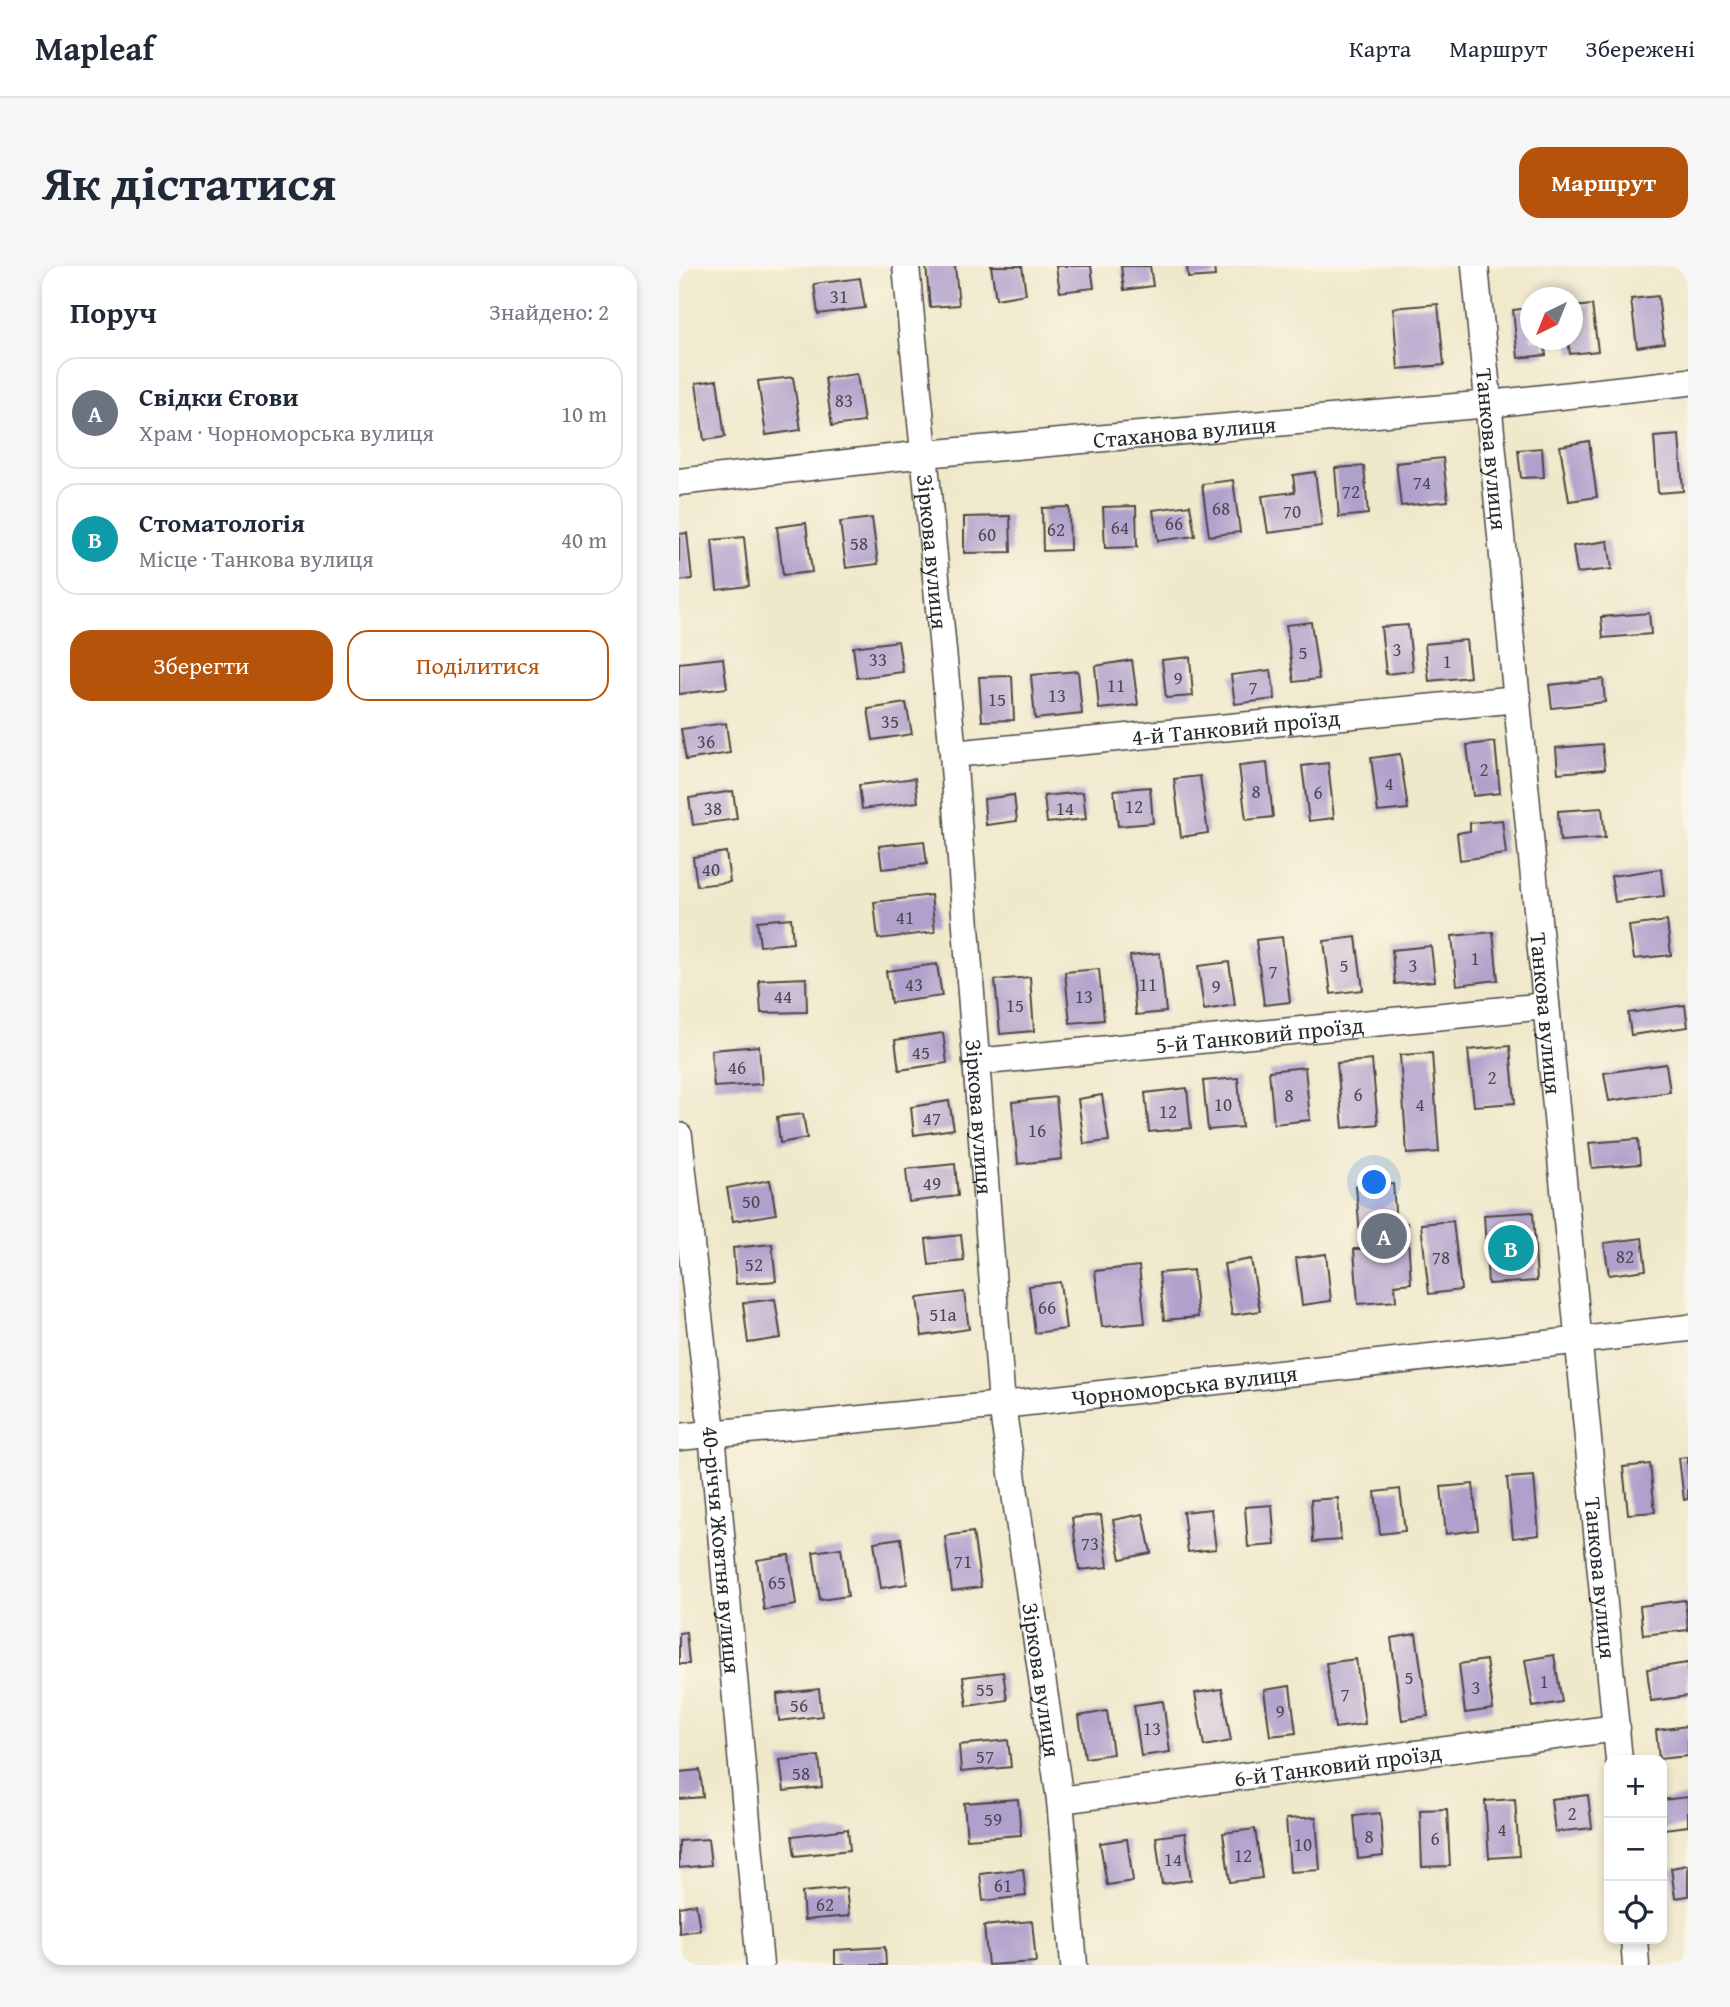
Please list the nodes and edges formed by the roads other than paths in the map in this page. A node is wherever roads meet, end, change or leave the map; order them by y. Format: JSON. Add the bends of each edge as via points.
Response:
{"nodes":[{"id":1,"x":906,"y":266,"type":"edge"},
{"id":2,"x":1475,"y":266,"type":"edge"},
{"id":3,"x":1688,"y":382,"type":"edge"},
{"id":4,"x":1489,"y":404,"type":"junction"},
{"id":5,"x":925,"y":454,"type":"junction"},
{"id":6,"x":679,"y":482,"type":"edge"},
{"id":7,"x":1518,"y":699,"type":"junction"},
{"id":8,"x":953,"y":754,"type":"junction"},
{"id":9,"x":1546,"y":1006,"type":"junction"},
{"id":10,"x":976,"y":1062,"type":"junction"},
{"id":11,"x":679,"y":1136,"type":"edge"},
{"id":12,"x":1688,"y":1328,"type":"edge"},
{"id":13,"x":1577,"y":1341,"type":"junction"},
{"id":14,"x":1002,"y":1405,"type":"junction"},
{"id":15,"x":712,"y":1433,"type":"junction"},
{"id":16,"x":679,"y":1437,"type":"edge"},
{"id":17,"x":1617,"y":1728,"type":"junction"},
{"id":18,"x":1619,"y":1755,"type":"edge"},
{"id":19,"x":1060,"y":1800,"type":"junction"},
{"id":20,"x":1634,"y":1944,"type":"edge"},
{"id":21,"x":760,"y":1965,"type":"edge"},
{"id":22,"x":1074,"y":1965,"type":"edge"},
{"id":23,"x":1636,"y":1965,"type":"edge"}],
"edges":[{"from":1,"to":5,"type":"street","name":"Зіркова вулиця"},
{"from":2,"to":4,"type":"street","name":"Танкова вулиця"},
{"from":3,"to":4,"type":"street","name":"Стаханова вулиця"},
{"from":4,"to":5,"type":"street","name":"Стаханова вулиця"},
{"from":4,"to":7,"type":"street","name":"Танкова вулиця"},
{"from":5,"to":6,"type":"street","name":"Стаханова вулиця"},
{"from":5,"to":8,"type":"street","name":"Зіркова вулиця"},
{"from":7,"to":8,"type":"street","name":"4-й Танковий проїзд"},
{"from":7,"to":9,"type":"street","name":"Танкова вулиця"},
{"from":8,"to":10,"type":"street","name":"Зіркова вулиця"},
{"from":9,"to":10,"type":"street","name":"5-й Танковий проїзд"},
{"from":9,"to":13,"type":"street","name":"Танкова вулиця"},
{"from":10,"to":14,"type":"street","name":"Зіркова вулиця"},
{"from":11,"to":15,"type":"street","name":"40-річчя Жовтня вулиця"},
{"from":12,"to":13,"type":"street","name":"Чорноморська вулиця"},
{"from":13,"to":14,"type":"street","name":"Чорноморська вулиця"},
{"from":13,"to":17,"type":"street","name":"Танкова вулиця"},
{"from":14,"to":15,"type":"street","name":"Чорноморська вулиця"},
{"from":14,"to":19,"type":"street","name":"Зіркова вулиця"},
{"from":15,"to":16,"type":"street","name":"Чорноморська вулиця"},
{"from":15,"to":21,"type":"street","name":"40-річчя Жовтня вулиця"},
{"from":17,"to":18,"type":"street","name":"Танкова вулиця"},
{"from":17,"to":19,"type":"street","name":"6-й Танковий проїзд"},
{"from":19,"to":22,"type":"street","name":"Зіркова вулиця"},
{"from":20,"to":23,"type":"street"}]}
